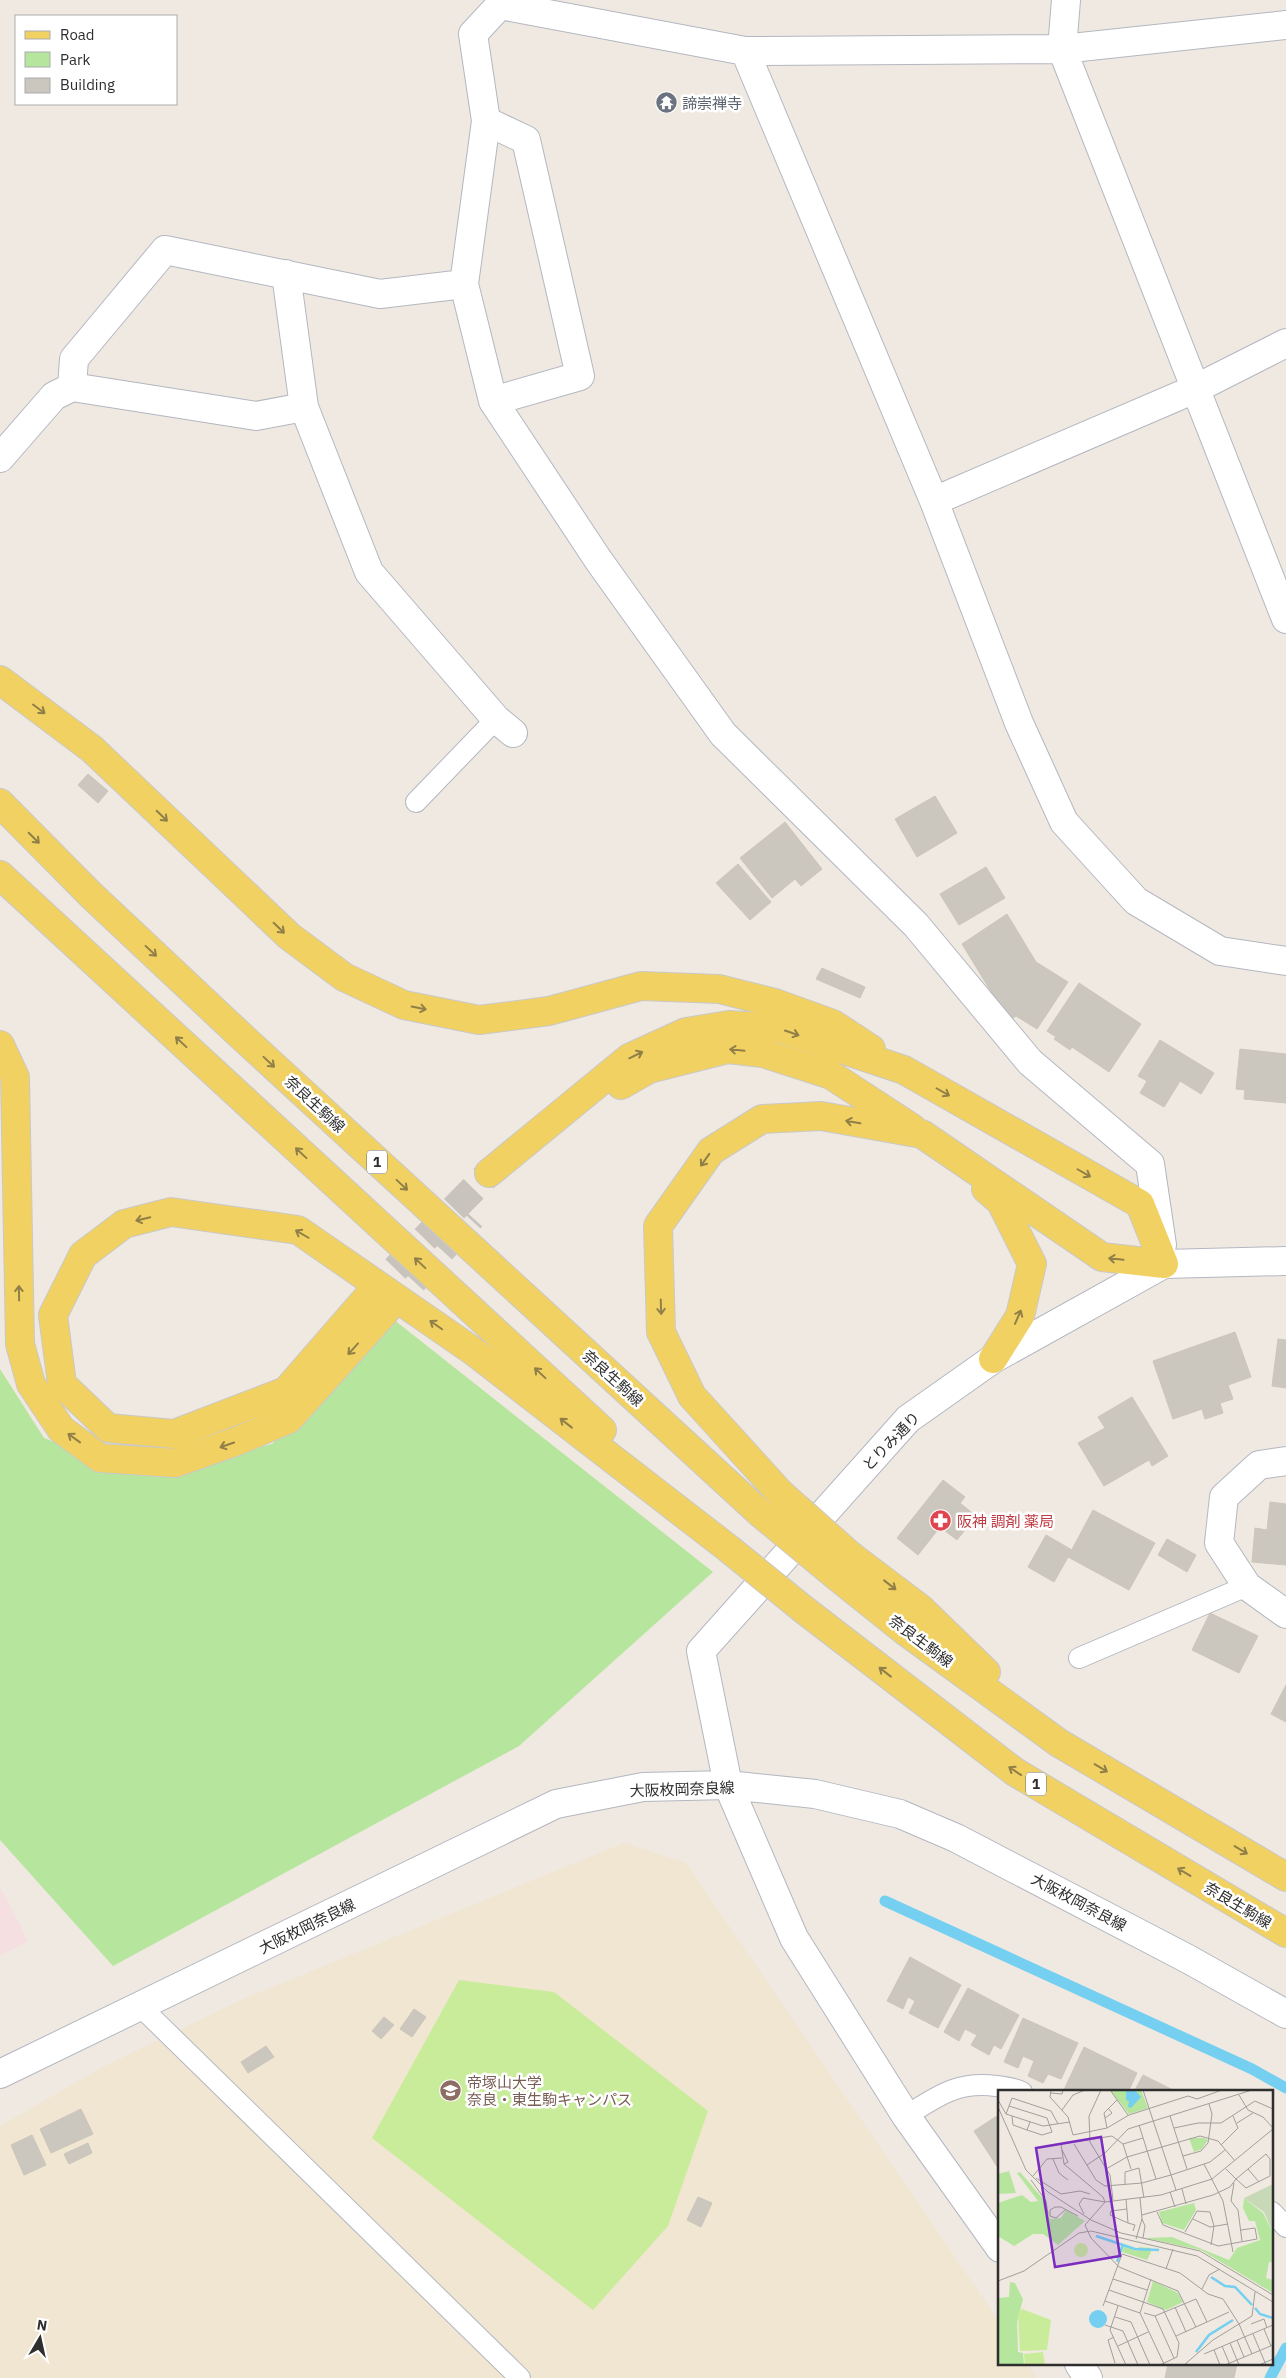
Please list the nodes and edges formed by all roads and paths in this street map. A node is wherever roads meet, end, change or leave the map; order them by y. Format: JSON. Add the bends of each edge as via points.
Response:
{"nodes":[{"id":1,"x":1066,"y":0,"type":"edge"},
{"id":2,"x":1286,"y":25,"type":"edge"},
{"id":3,"x":1062,"y":48,"type":"junction"},
{"id":4,"x":745,"y":51,"type":"junction"},
{"id":5,"x":486,"y":121,"type":"junction"},
{"id":6,"x":286,"y":274,"type":"junction"},
{"id":7,"x":464,"y":284,"type":"junction"},
{"id":8,"x":1286,"y":343,"type":"edge"},
{"id":9,"x":72,"y":386,"type":"junction"},
{"id":10,"x":1195,"y":389,"type":"junction"},
{"id":11,"x":493,"y":401,"type":"junction"},
{"id":12,"x":304,"y":408,"type":"junction"},
{"id":13,"x":0,"y":458,"type":"edge"},
{"id":14,"x":934,"y":501,"type":"junction"},
{"id":15,"x":1286,"y":619,"type":"edge"},
{"id":16,"x":0,"y":680,"type":"edge"},
{"id":17,"x":504,"y":726,"type":"joint"},
{"id":18,"x":416,"y":802,"type":"dead end"},
{"id":19,"x":0,"y":804,"type":"edge"},
{"id":20,"x":0,"y":875,"type":"edge"},
{"id":21,"x":1286,"y":961,"type":"edge"},
{"id":22,"x":0,"y":1045,"type":"edge"},
{"id":23,"x":904,"y":1070,"type":"junction"},
{"id":24,"x":922,"y":1134,"type":"junction"},
{"id":25,"x":1286,"y":1261,"type":"edge"},
{"id":26,"x":1164,"y":1264,"type":"junction"},
{"id":27,"x":993,"y":1359,"type":"junction"},
{"id":28,"x":1286,"y":1462,"type":"edge"},
{"id":29,"x":729,"y":1549,"type":"junction"},
{"id":30,"x":843,"y":1565,"type":"junction"},
{"id":31,"x":1247,"y":1586,"type":"junction"},
{"id":32,"x":1286,"y":1614,"type":"edge"},
{"id":33,"x":1079,"y":1658,"type":"dead end"},
{"id":34,"x":728,"y":1785,"type":"junction"},
{"id":35,"x":1286,"y":1877,"type":"edge"},
{"id":36,"x":1286,"y":1933,"type":"edge"},
{"id":37,"x":141,"y":2007,"type":"junction"},
{"id":38,"x":1286,"y":2014,"type":"edge"},
{"id":39,"x":0,"y":2074,"type":"edge"},
{"id":40,"x":1017,"y":2090,"type":"edge"},
{"id":41,"x":906,"y":2116,"type":"junction"},
{"id":42,"x":1274,"y":2214,"type":"edge"},
{"id":43,"x":1286,"y":2227,"type":"edge"},
{"id":44,"x":998,"y":2245,"type":"edge"},
{"id":45,"x":1080,"y":2366,"type":"edge"},
{"id":46,"x":520,"y":2378,"type":"edge"},
{"id":47,"x":1088,"y":2378,"type":"edge"}],
"edges":[{"from":1,"to":3,"type":"street"},
{"from":2,"to":3,"type":"street"},
{"from":3,"to":4,"type":"street"},
{"from":3,"to":10,"type":"street"},
{"from":4,"to":5,"type":"street","via":[[500,5],[473,34]]},
{"from":4,"to":14,"type":"street"},
{"from":5,"to":7,"type":"street"},
{"from":5,"to":11,"type":"street","via":[[526,140],[580,376]]},
{"from":6,"to":7,"type":"street","via":[[380,294]]},
{"from":6,"to":9,"type":"street","via":[[166,250],[74,359]]},
{"from":6,"to":12,"type":"street"},
{"from":7,"to":11,"type":"street"},
{"from":8,"to":10,"type":"street"},
{"from":9,"to":12,"type":"street","via":[[256,416]]},
{"from":9,"to":13,"type":"street","via":[[54,396]]},
{"from":10,"to":14,"type":"street"},
{"from":10,"to":15,"type":"street"},
{"from":11,"to":26,"type":"street","via":[[599,561],[723,734],[916,925],[1030,1062],[1150,1164]]},
{"from":12,"to":17,"type":"street","via":[[369,572]]},
{"from":14,"to":21,"type":"street","via":[[1019,723],[1064,822],[1136,901],[1220,951]]},
{"from":16,"to":23,"type":"main road","one_way":true,"via":[[92,749],[289,936],[344,977],[404,1005],[479,1020],[549,1011],[641,986],[719,989],[775,1003],[833,1024]]},
{"from":17,"to":18,"type":"lane"},
{"from":19,"to":30,"type":"main road","name":"奈良生駒線","number":"1","one_way":true,"bridge":true,"via":[[238,1034],[760,1513]]},
{"from":29,"to":20,"type":"main road","name":"奈良生駒線","number":"1","one_way":true},
{"from":29,"to":22,"type":"main road","one_way":true,"via":[[473,1351],[298,1230],[170,1212],[124,1224],[83,1255],[52,1315],[62,1384],[108,1428],[174,1434],[286,1391],[375,1306],[289,1419],[175,1462],[100,1458],[61,1429],[31,1384],[20,1344],[15,1077]]},
{"from":24,"to":23,"type":"main road","one_way":true,"via":[[830,1075],[763,1053],[728,1049],[649,1069],[603,1095],[496,1178],[629,1058],[686,1032],[729,1025],[778,1028]]},
{"from":23,"to":26,"type":"main road","one_way":true,"via":[[1140,1204]]},
{"from":26,"to":24,"type":"main road","one_way":true,"via":[[1102,1257]]},
{"from":27,"to":24,"type":"main road","one_way":true,"via":[[1020,1316],[1032,1264],[1001,1202]]},
{"from":24,"to":30,"type":"main road","one_way":true,"bridge":true,"via":[[821,1116],[762,1118],[711,1151],[658,1226],[662,1332],[692,1396]]},
{"from":25,"to":26,"type":"street","name":"とりみ通り"},
{"from":26,"to":27,"type":"street","name":"とりみ通り"},
{"from":27,"to":34,"type":"street","name":"とりみ通り","via":[[908,1419],[702,1651]]},
{"from":28,"to":31,"type":"street","via":[[1259,1465],[1224,1497],[1219,1543]]},
{"from":36,"to":29,"type":"main road","name":"奈良生駒線","number":"1","one_way":true,"bridge":true,"via":[[1015,1772]]},
{"from":30,"to":35,"type":"main road","name":"奈良生駒線","number":"1","one_way":true,"via":[[905,1630],[1060,1743]]},
{"from":31,"to":32,"type":"street"},
{"from":31,"to":33,"type":"lane"},
{"from":34,"to":37,"type":"street","name":"大阪枚岡奈良線","via":[[643,1787],[556,1804]]},
{"from":34,"to":38,"type":"street","name":"大阪枚岡奈良線","via":[[815,1794],[900,1814],[965,1842]]},
{"from":34,"to":41,"type":"street","via":[[794,1938]]},
{"from":37,"to":39,"type":"street","name":"大阪枚岡奈良線"},
{"from":37,"to":46,"type":"lane"},
{"from":40,"to":41,"type":"lane","via":[[977,2084],[944,2092]]},
{"from":41,"to":44,"type":"street"},
{"from":42,"to":43,"type":"lane"},
{"from":45,"to":47,"type":"street"}]}
